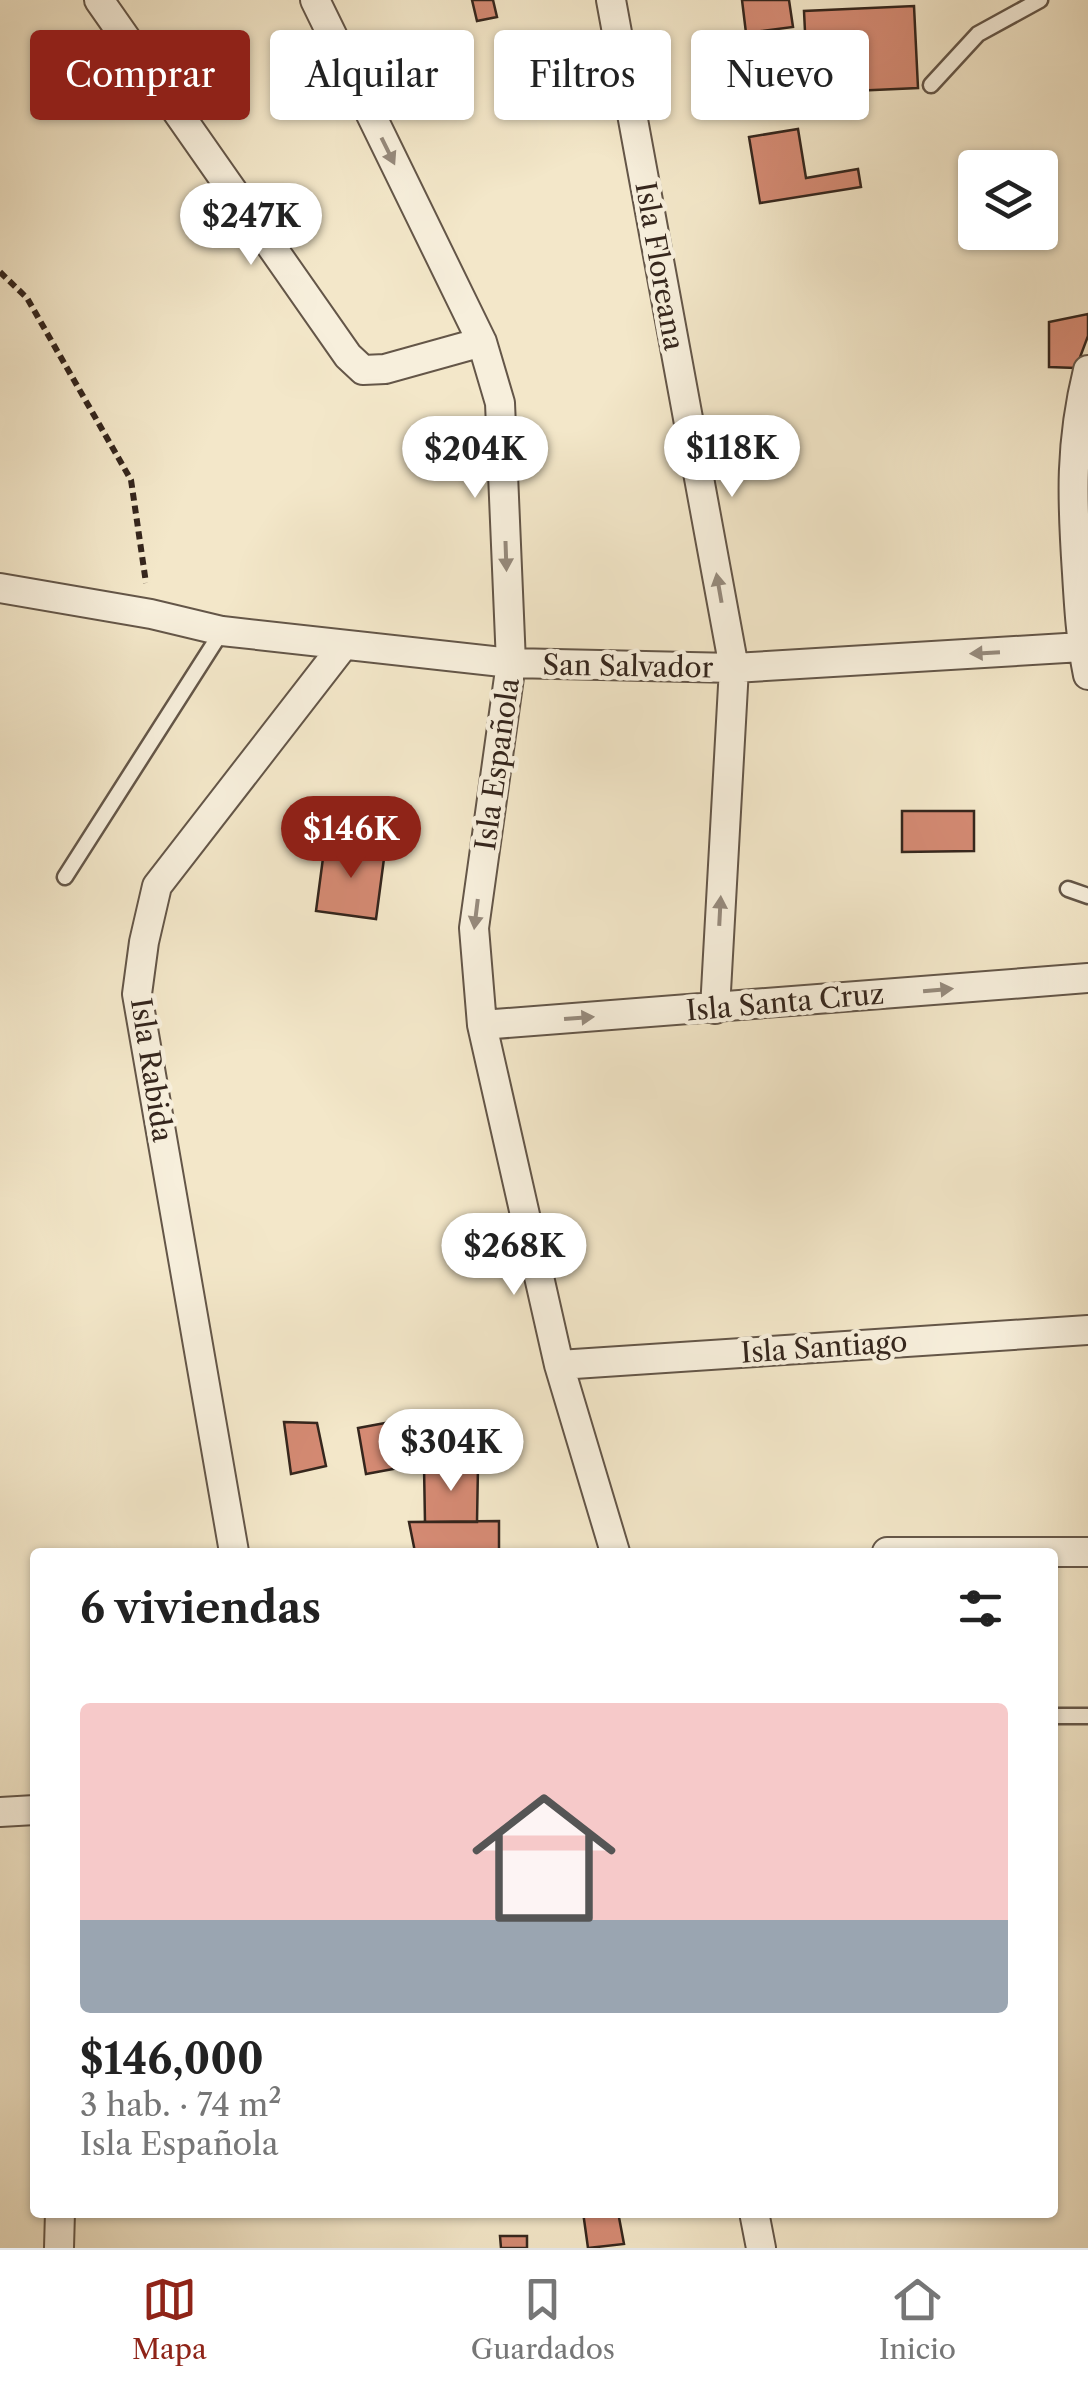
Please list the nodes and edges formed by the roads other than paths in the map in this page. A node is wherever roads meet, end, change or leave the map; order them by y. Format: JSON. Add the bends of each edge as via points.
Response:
{"nodes":[{"id":1,"x":99,"y":0,"type":"edge"},
{"id":2,"x":315,"y":0,"type":"edge"},
{"id":3,"x":611,"y":0,"type":"edge"},
{"id":4,"x":1040,"y":0,"type":"edge"},
{"id":5,"x":931,"y":85,"type":"dead end"},
{"id":6,"x":482,"y":342,"type":"junction"},
{"id":7,"x":1088,"y":370,"type":"edge"},
{"id":8,"x":0,"y":588,"type":"edge"},
{"id":9,"x":222,"y":630,"type":"junction"},
{"id":10,"x":343,"y":646,"type":"junction"},
{"id":11,"x":1085,"y":661,"type":"edge"},
{"id":12,"x":511,"y":663,"type":"junction"},
{"id":13,"x":734,"y":668,"type":"junction"},
{"id":14,"x":65,"y":876,"type":"dead end"},
{"id":15,"x":1068,"y":888,"type":"dead end"},
{"id":16,"x":1088,"y":896,"type":"edge"},
{"id":17,"x":1088,"y":978,"type":"edge"},
{"id":18,"x":715,"y":1008,"type":"junction"},
{"id":19,"x":482,"y":1025,"type":"junction"},
{"id":20,"x":1088,"y":1330,"type":"edge"},
{"id":21,"x":559,"y":1365,"type":"junction"},
{"id":22,"x":233,"y":1548,"type":"edge"},
{"id":23,"x":614,"y":1548,"type":"edge"},
{"id":24,"x":1058,"y":1551,"type":"edge"},
{"id":25,"x":1088,"y":1552,"type":"edge"},
{"id":26,"x":1058,"y":1716,"type":"edge"},
{"id":27,"x":1088,"y":1716,"type":"edge"},
{"id":28,"x":30,"y":1810,"type":"edge"},
{"id":29,"x":0,"y":1812,"type":"edge"},
{"id":30,"x":60,"y":2218,"type":"edge"},
{"id":31,"x":755,"y":2218,"type":"edge"},
{"id":32,"x":59,"y":2248,"type":"edge"},
{"id":33,"x":761,"y":2248,"type":"edge"}],
"edges":[{"from":1,"to":6,"type":"street","via":[[362,370]]},
{"from":2,"to":6,"type":"street","name":"Isla Española","one_way":true},
{"from":13,"to":3,"type":"street","name":"Isla Floreana","one_way":true},
{"from":4,"to":5,"type":"lane","via":[[978,34]]},
{"from":6,"to":12,"type":"street","name":"Isla Española","one_way":true,"via":[[500,403]]},
{"from":7,"to":11,"type":"street","via":[[1071,491]]},
{"from":8,"to":9,"type":"street","name":"San Salvador"},
{"from":9,"to":10,"type":"street","name":"San Salvador"},
{"from":9,"to":14,"type":"lane"},
{"from":10,"to":12,"type":"street","name":"San Salvador"},
{"from":10,"to":22,"type":"street","name":"Isla Rabida","via":[[157,886],[137,994]]},
{"from":11,"to":13,"type":"street","name":"San Salvador","one_way":true},
{"from":12,"to":13,"type":"street","name":"San Salvador"},
{"from":12,"to":19,"type":"street","name":"Isla Española","one_way":true,"via":[[474,928]]},
{"from":18,"to":13,"type":"street","name":"Isla Floreana","one_way":true},
{"from":15,"to":16,"type":"lane"},
{"from":18,"to":17,"type":"street","name":"Isla Santa Cruz","one_way":true},
{"from":19,"to":18,"type":"street","name":"Isla Santa Cruz","one_way":true},
{"from":19,"to":21,"type":"street","name":"Isla Española"},
{"from":20,"to":21,"type":"street","name":"Isla Santiago"},
{"from":21,"to":23,"type":"street","name":"Isla Española"},
{"from":24,"to":25,"type":"street"},
{"from":26,"to":27,"type":"lane"},
{"from":28,"to":29,"type":"street"},
{"from":30,"to":32,"type":"street"},
{"from":31,"to":33,"type":"street"}]}
